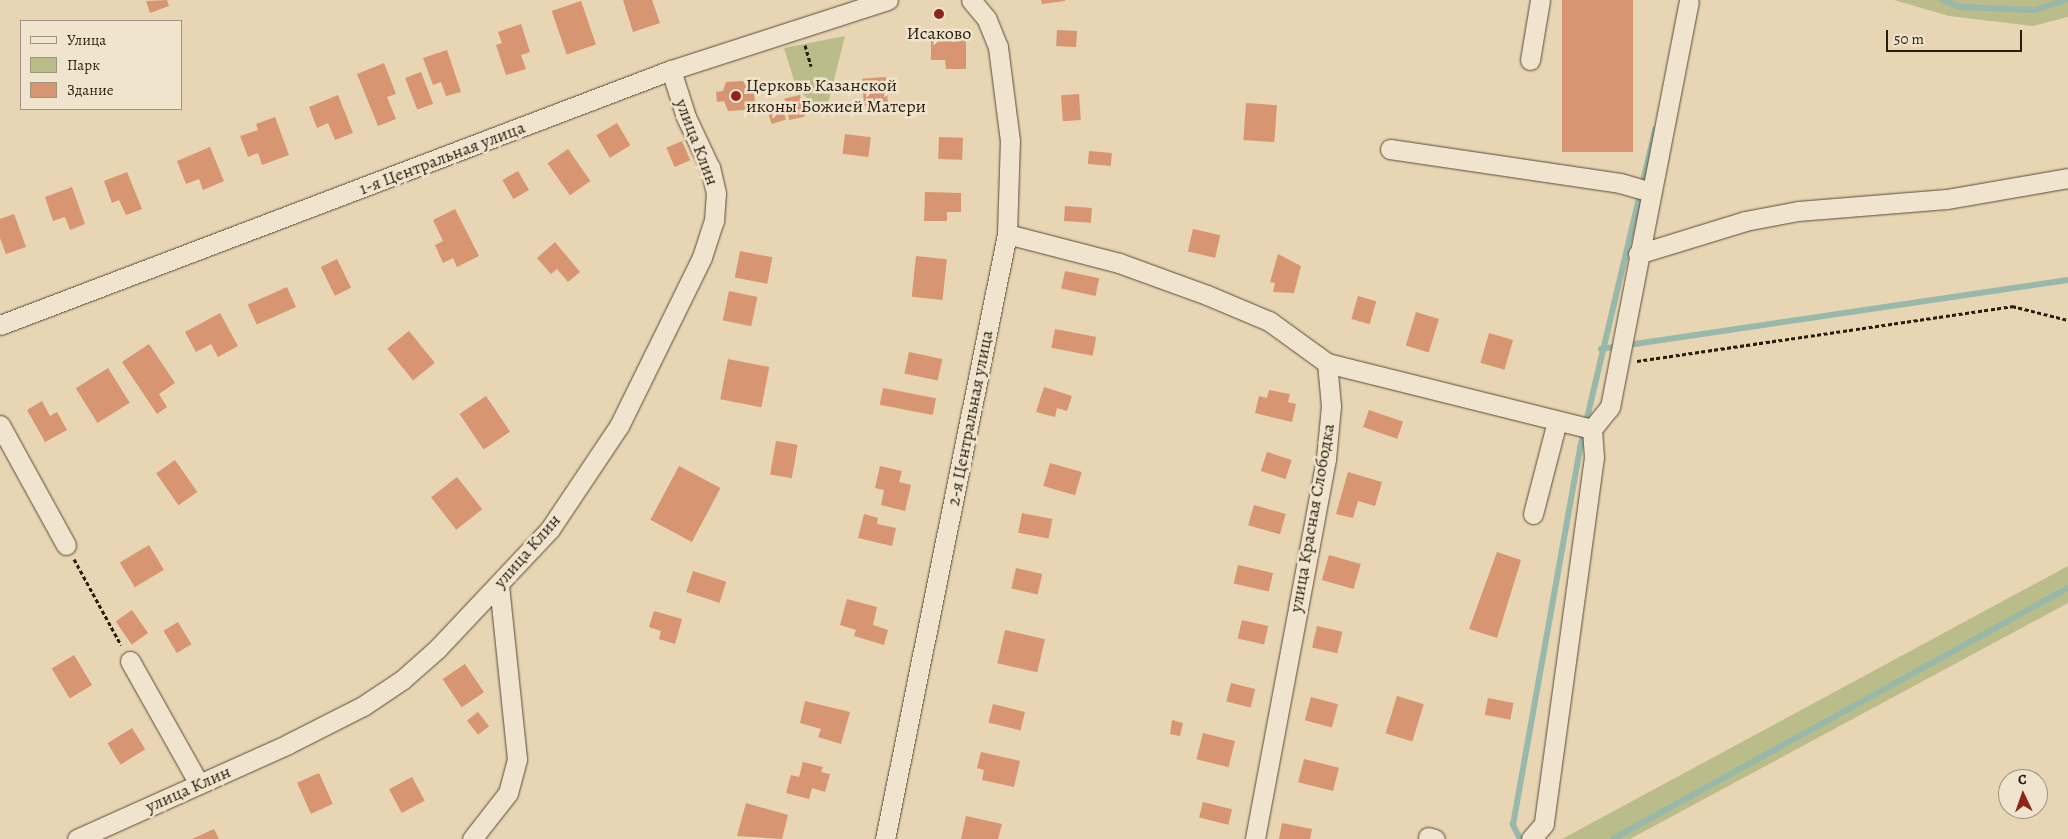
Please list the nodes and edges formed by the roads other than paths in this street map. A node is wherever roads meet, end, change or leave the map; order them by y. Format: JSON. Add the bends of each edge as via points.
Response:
{"nodes":[{"id":1,"x":888,"y":0,"type":"edge"},
{"id":2,"x":971,"y":0,"type":"edge"},
{"id":3,"x":1540,"y":0,"type":"edge"},
{"id":4,"x":1689,"y":2,"type":"dead end"},
{"id":5,"x":1530,"y":60,"type":"dead end"},
{"id":6,"x":671,"y":70,"type":"junction"},
{"id":7,"x":1390,"y":149,"type":"dead end"},
{"id":8,"x":2068,"y":178,"type":"edge"},
{"id":9,"x":1651,"y":192,"type":"junction"},
{"id":10,"x":1007,"y":234,"type":"junction"},
{"id":11,"x":1638,"y":254,"type":"junction"},
{"id":12,"x":0,"y":325,"type":"edge"},
{"id":13,"x":1326,"y":363,"type":"junction"},
{"id":14,"x":1558,"y":421,"type":"junction"},
{"id":15,"x":0,"y":425,"type":"edge"},
{"id":16,"x":1592,"y":429,"type":"junction"},
{"id":17,"x":1533,"y":514,"type":"dead end"},
{"id":18,"x":66,"y":545,"type":"road end"},
{"id":19,"x":499,"y":584,"type":"junction"},
{"id":20,"x":130,"y":661,"type":"road end"},
{"id":21,"x":199,"y":784,"type":"junction"},
{"id":22,"x":78,"y":839,"type":"edge"},
{"id":23,"x":472,"y":839,"type":"edge"},
{"id":24,"x":884,"y":839,"type":"edge"},
{"id":25,"x":1255,"y":839,"type":"edge"},
{"id":26,"x":1531,"y":839,"type":"edge"}],
"edges":[{"from":1,"to":6,"type":"street","name":"1-я Центральная улица"},
{"from":2,"to":10,"type":"street","name":"2-я Центральная улица","via":[[986,18],[998,47],[1010,142]]},
{"from":3,"to":5,"type":"street"},
{"from":4,"to":9,"type":"street"},
{"from":6,"to":12,"type":"street","name":"1-я Центральная улица"},
{"from":6,"to":19,"type":"street","name":"улица Клин","via":[[716,193],[714,221],[702,257],[619,426],[550,529]]},
{"from":7,"to":9,"type":"street","via":[[1620,183]]},
{"from":8,"to":11,"type":"street","via":[[1947,200],[1798,211],[1745,221]]},
{"from":9,"to":11,"type":"street"},
{"from":10,"to":13,"type":"street","via":[[1119,263],[1207,295],[1268,321]]},
{"from":10,"to":24,"type":"street","name":"2-я Центральная улица"},
{"from":11,"to":16,"type":"street","via":[[1610,407]]},
{"from":13,"to":14,"type":"street"},
{"from":13,"to":25,"type":"street","name":"улица Красная Слободка","via":[[1331,406],[1326,460]]},
{"from":14,"to":16,"type":"street"},
{"from":14,"to":17,"type":"street"},
{"from":15,"to":18,"type":"street"},
{"from":16,"to":26,"type":"street","via":[[1594,457],[1544,824]]},
{"from":19,"to":21,"type":"street","name":"улица Клин","via":[[402,680],[363,706]]},
{"from":19,"to":23,"type":"street","via":[[517,759],[508,793]]},
{"from":20,"to":21,"type":"street"},
{"from":21,"to":22,"type":"street","name":"улица Клин"}]}
